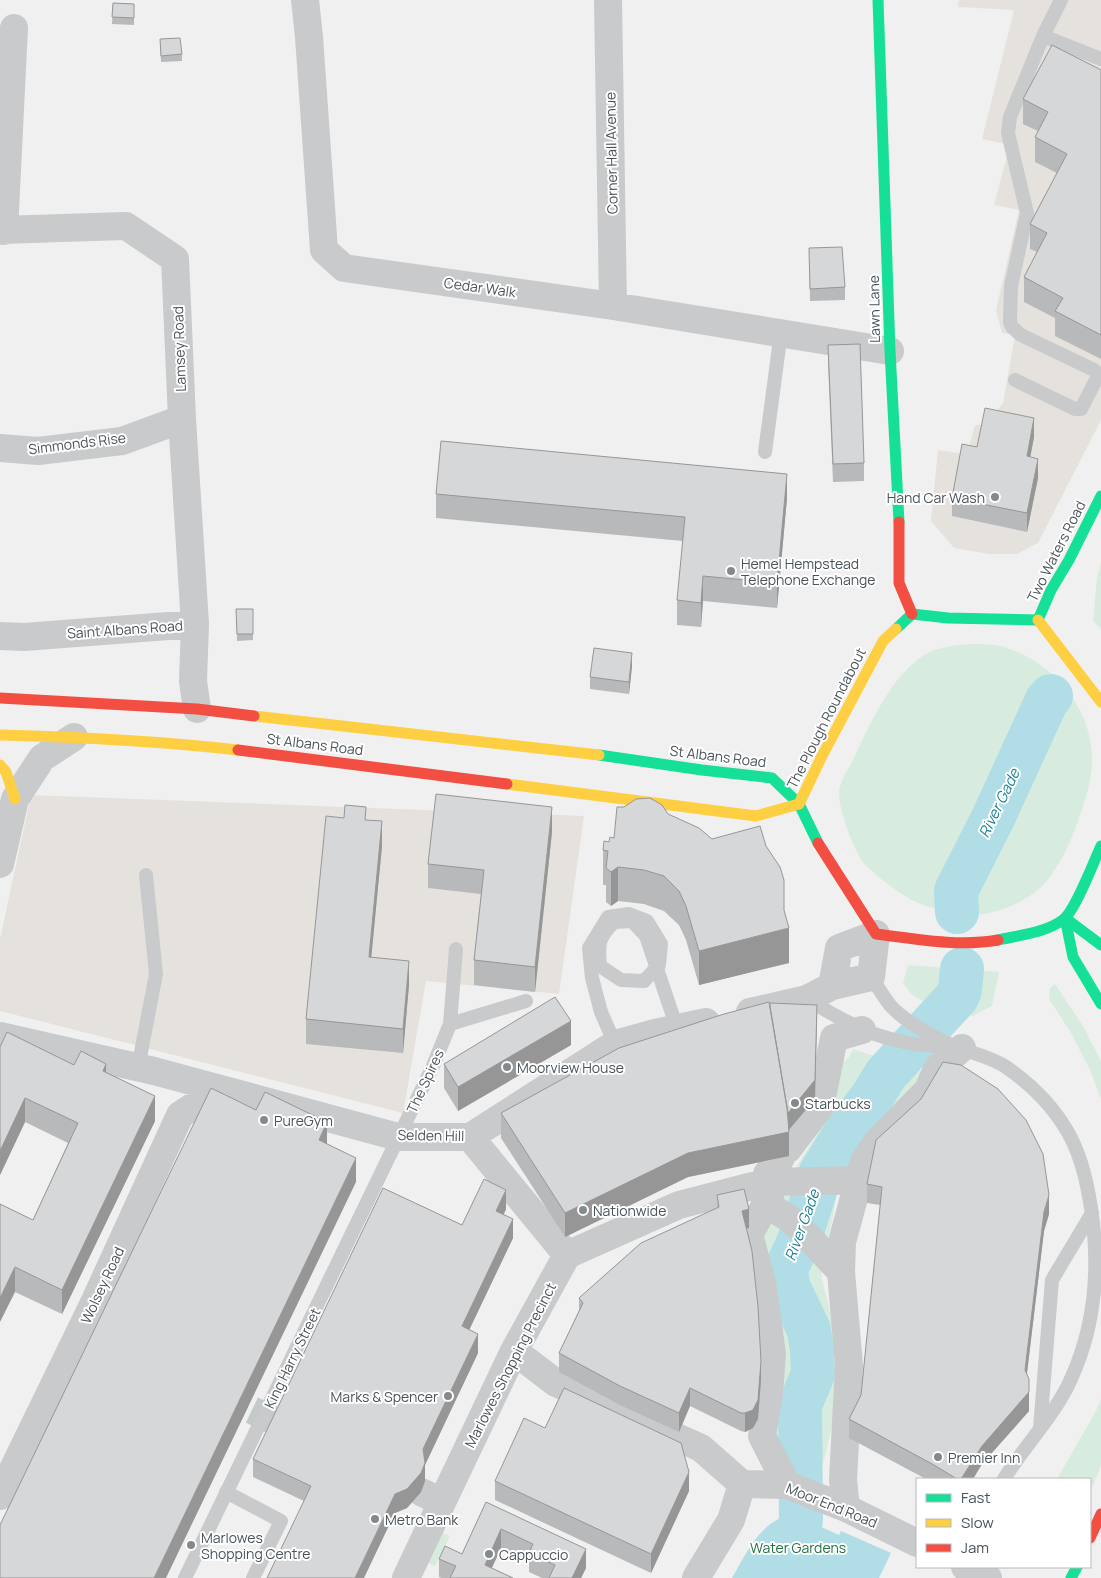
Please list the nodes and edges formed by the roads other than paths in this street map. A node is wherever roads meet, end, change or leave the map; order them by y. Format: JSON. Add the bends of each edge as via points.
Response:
{"nodes":[{"id":1,"x":305,"y":0,"type":"edge"},
{"id":2,"x":608,"y":0,"type":"edge"},
{"id":3,"x":878,"y":0,"type":"edge"},
{"id":4,"x":1061,"y":0,"type":"edge"},
{"id":5,"x":14,"y":28,"type":"dead end"},
{"id":6,"x":1043,"y":36,"type":"junction"},
{"id":7,"x":1101,"y":59,"type":"edge"},
{"id":8,"x":2,"y":230,"type":"edge"},
{"id":9,"x":613,"y":306,"type":"junction"},
{"id":10,"x":781,"y":332,"type":"junction"},
{"id":11,"x":890,"y":350,"type":"junction"},
{"id":12,"x":1015,"y":380,"type":"dead end"},
{"id":13,"x":182,"y":419,"type":"junction"},
{"id":14,"x":0,"y":448,"type":"edge"},
{"id":15,"x":765,"y":452,"type":"dead end"},
{"id":16,"x":1101,"y":496,"type":"edge"},
{"id":17,"x":912,"y":614,"type":"junction"},
{"id":18,"x":1038,"y":620,"type":"junction"},
{"id":19,"x":195,"y":624,"type":"junction"},
{"id":20,"x":0,"y":636,"type":"edge"},
{"id":21,"x":0,"y":698,"type":"edge"},
{"id":22,"x":1101,"y":702,"type":"edge"},
{"id":23,"x":203,"y":718,"type":"junction"},
{"id":24,"x":167,"y":731,"type":"dead end"},
{"id":25,"x":0,"y":735,"type":"edge"},
{"id":26,"x":74,"y":737,"type":"junction"},
{"id":27,"x":131,"y":740,"type":"junction"},
{"id":28,"x":424,"y":762,"type":"dead end"},
{"id":29,"x":0,"y":765,"type":"edge"},
{"id":30,"x":457,"y":777,"type":"junction"},
{"id":31,"x":15,"y":799,"type":"junction"},
{"id":32,"x":799,"y":804,"type":"junction"},
{"id":33,"x":1101,"y":846,"type":"edge"},
{"id":34,"x":0,"y":864,"type":"edge"},
{"id":35,"x":146,"y":875,"type":"dead end"},
{"id":36,"x":1065,"y":918,"type":"junction"},
{"id":37,"x":876,"y":934,"type":"junction"},
{"id":38,"x":1101,"y":945,"type":"edge"},
{"id":39,"x":456,"y":949,"type":"dead end"},
{"id":40,"x":871,"y":977,"type":"junction"},
{"id":41,"x":832,"y":986,"type":"junction"},
{"id":42,"x":807,"y":999,"type":"junction"},
{"id":43,"x":526,"y":1002,"type":"dead end"},
{"id":44,"x":1101,"y":1004,"type":"edge"},
{"id":45,"x":450,"y":1024,"type":"junction"},
{"id":46,"x":873,"y":1034,"type":"junction"},
{"id":47,"x":0,"y":1036,"type":"edge"},
{"id":48,"x":928,"y":1041,"type":"junction"},
{"id":49,"x":615,"y":1044,"type":"junction"},
{"id":50,"x":958,"y":1047,"type":"junction"},
{"id":51,"x":684,"y":1051,"type":"edge"},
{"id":52,"x":146,"y":1069,"type":"junction"},
{"id":53,"x":220,"y":1089,"type":"junction"},
{"id":54,"x":180,"y":1115,"type":"junction"},
{"id":55,"x":398,"y":1137,"type":"junction"},
{"id":56,"x":470,"y":1137,"type":"junction"},
{"id":57,"x":859,"y":1180,"type":"junction"},
{"id":58,"x":767,"y":1193,"type":"junction"},
{"id":59,"x":1092,"y":1213,"type":"junction"},
{"id":60,"x":567,"y":1255,"type":"junction"},
{"id":61,"x":841,"y":1272,"type":"junction"},
{"id":62,"x":514,"y":1351,"type":"junction"},
{"id":63,"x":1040,"y":1428,"type":"junction"},
{"id":64,"x":1005,"y":1478,"type":"edge"},
{"id":65,"x":742,"y":1484,"type":"junction"},
{"id":66,"x":787,"y":1485,"type":"junction"},
{"id":67,"x":226,"y":1492,"type":"junction"},
{"id":68,"x":0,"y":1496,"type":"edge"},
{"id":69,"x":846,"y":1508,"type":"junction"},
{"id":70,"x":1101,"y":1514,"type":"edge"},
{"id":71,"x":1091,"y":1536,"type":"edge"},
{"id":72,"x":916,"y":1543,"type":"edge"},
{"id":73,"x":967,"y":1568,"type":"edge"},
{"id":74,"x":185,"y":1578,"type":"edge"},
{"id":75,"x":253,"y":1578,"type":"edge"},
{"id":76,"x":406,"y":1578,"type":"edge"},
{"id":77,"x":696,"y":1578,"type":"edge"},
{"id":78,"x":988,"y":1578,"type":"edge"}],
"edges":[{"from":1,"to":9,"type":"street","name":"Cedar Walk","via":[[324,250],[344,268]]},
{"from":2,"to":9,"type":"street","name":"Corner Hall Avenue"},
{"from":3,"to":11,"type":"main road","name":"Lawn Lane"},
{"from":4,"to":6,"type":"lane"},
{"from":5,"to":8,"type":"street"},
{"from":6,"to":7,"type":"lane"},
{"from":6,"to":12,"type":"lane","via":[[1008,126],[1027,213],[1011,286],[1010,322],[1021,335],[1094,370],[1097,378],[1085,403],[1075,409]]},
{"from":8,"to":13,"type":"street","name":"Lamsey Road","via":[[126,226],[175,259]]},
{"from":9,"to":10,"type":"street","name":"Cedar Walk"},
{"from":10,"to":11,"type":"street","name":"Cedar Walk"},
{"from":10,"to":15,"type":"lane"},
{"from":11,"to":17,"type":"main road","name":"Lawn Lane","via":[[899,506],[899,583]]},
{"from":13,"to":14,"type":"street","name":"Simmonds Rise","via":[[122,440],[38,451]]},
{"from":13,"to":19,"type":"street","name":"Lamsey Road"},
{"from":16,"to":18,"type":"main road","name":"Two Waters Road","via":[[1050,590]]},
{"from":17,"to":18,"type":"main road"},
{"from":17,"to":32,"type":"main road","name":"The Plough Roundabout","via":[[883,641]]},
{"from":18,"to":22,"type":"main road"},
{"from":19,"to":20,"type":"street","name":"Saint Albans Road"},
{"from":19,"to":23,"type":"street","name":"Saint Albans Road","via":[[193,681]]},
{"from":21,"to":23,"type":"main road","name":"St Albans Road"},
{"from":23,"to":32,"type":"main road","name":"St Albans Road","via":[[608,756],[772,778]]},
{"from":24,"to":27,"type":"main road"},
{"from":25,"to":26,"type":"main road","name":"St Albans Road"},
{"from":26,"to":27,"type":"main road","name":"St Albans Road"},
{"from":26,"to":31,"type":"street","via":[[42,758]]},
{"from":27,"to":30,"type":"main road","name":"St Albans Road","via":[[207,746]]},
{"from":28,"to":30,"type":"main road"},
{"from":29,"to":31,"type":"main road","via":[[6,772]]},
{"from":30,"to":32,"type":"main road","name":"St Albans Road","via":[[756,816]]},
{"from":31,"to":34,"type":"street"},
{"from":32,"to":37,"type":"main road","name":"The Plough Roundabout","via":[[811,831]]},
{"from":33,"to":36,"type":"main road"},
{"from":35,"to":52,"type":"lane","via":[[156,974]]},
{"from":36,"to":37,"type":"main road","via":[[1038,932],[986,942],[941,942]]},
{"from":36,"to":38,"type":"main road"},
{"from":36,"to":44,"type":"main road","via":[[1073,957]]},
{"from":37,"to":40,"type":"street"},
{"from":37,"to":41,"type":"street","via":[[839,948]]},
{"from":39,"to":45,"type":"lane","name":"The Spires"},
{"from":40,"to":41,"type":"street","name":"Selden Hill"},
{"from":40,"to":48,"type":"lane","via":[[891,1006]]},
{"from":41,"to":42,"type":"street","name":"Selden Hill"},
{"from":42,"to":46,"type":"lane"},
{"from":42,"to":49,"type":"street","name":"Selden Hill"},
{"from":43,"to":45,"type":"lane"},
{"from":45,"to":55,"type":"lane","name":"The Spires"},
{"from":46,"to":48,"type":"lane"},
{"from":46,"to":58,"type":"street","via":[[834,1038],[820,1108],[767,1174]]},
{"from":47,"to":52,"type":"street","name":"Selden Hill"},
{"from":48,"to":50,"type":"lane"},
{"from":49,"to":51,"type":"lane","bridge":true,"via":[[601,1012],[592,978],[590,948],[608,917],[629,914],[647,921],[661,944],[659,966],[654,971],[644,981],[620,980],[600,966],[598,948],[602,934],[614,922],[632,921],[646,936],[649,944],[655,962],[658,971],[676,1025]]},
{"from":49,"to":56,"type":"street","name":"Selden Hill"},
{"from":50,"to":57,"type":"street","via":[[937,1069],[928,1090],[878,1142],[864,1161]]},
{"from":50,"to":59,"type":"lane","via":[[1004,1066],[1035,1090],[1058,1118],[1086,1175]]},
{"from":52,"to":53,"type":"street","name":"Selden Hill"},
{"from":52,"to":54,"type":"street"},
{"from":53,"to":54,"type":"street"},
{"from":53,"to":55,"type":"street","name":"Selden Hill"},
{"from":54,"to":68,"type":"street","name":"Wolsey Road","via":[[62,1385]]},
{"from":55,"to":56,"type":"street","name":"Selden Hill"},
{"from":55,"to":67,"type":"lane","name":"King Harry Street"},
{"from":56,"to":60,"type":"street"},
{"from":57,"to":58,"type":"street"},
{"from":57,"to":61,"type":"street","via":[[842,1242]]},
{"from":58,"to":60,"type":"street","via":[[678,1205]]},
{"from":58,"to":61,"type":"street"},
{"from":58,"to":66,"type":"street","via":[[749,1235],[762,1282],[772,1354],[762,1436]]},
{"from":59,"to":63,"type":"lane","via":[[1052,1280]]},
{"from":59,"to":63,"type":"lane","via":[[1096,1276],[1089,1329],[1071,1380]]},
{"from":60,"to":62,"type":"street","name":"Marlowes Shopping Precinct"},
{"from":61,"to":69,"type":"street","via":[[849,1366],[843,1480]]},
{"from":62,"to":65,"type":"street","via":[[556,1383],[701,1448]]},
{"from":62,"to":76,"type":"street","name":"Marlowes Shopping Precinct","via":[[431,1497]]},
{"from":63,"to":64,"type":"lane"},
{"from":65,"to":66,"type":"street","name":"Moor End Road"},
{"from":65,"to":77,"type":"street","via":[[731,1520]]},
{"from":66,"to":69,"type":"street","name":"Moor End Road"},
{"from":67,"to":74,"type":"lane","name":"King Harry Street"},
{"from":67,"to":75,"type":"lane","via":[[281,1520]]},
{"from":69,"to":72,"type":"street","name":"Moor End Road"},
{"from":70,"to":71,"type":"main road"},
{"from":73,"to":78,"type":"street"}]}
